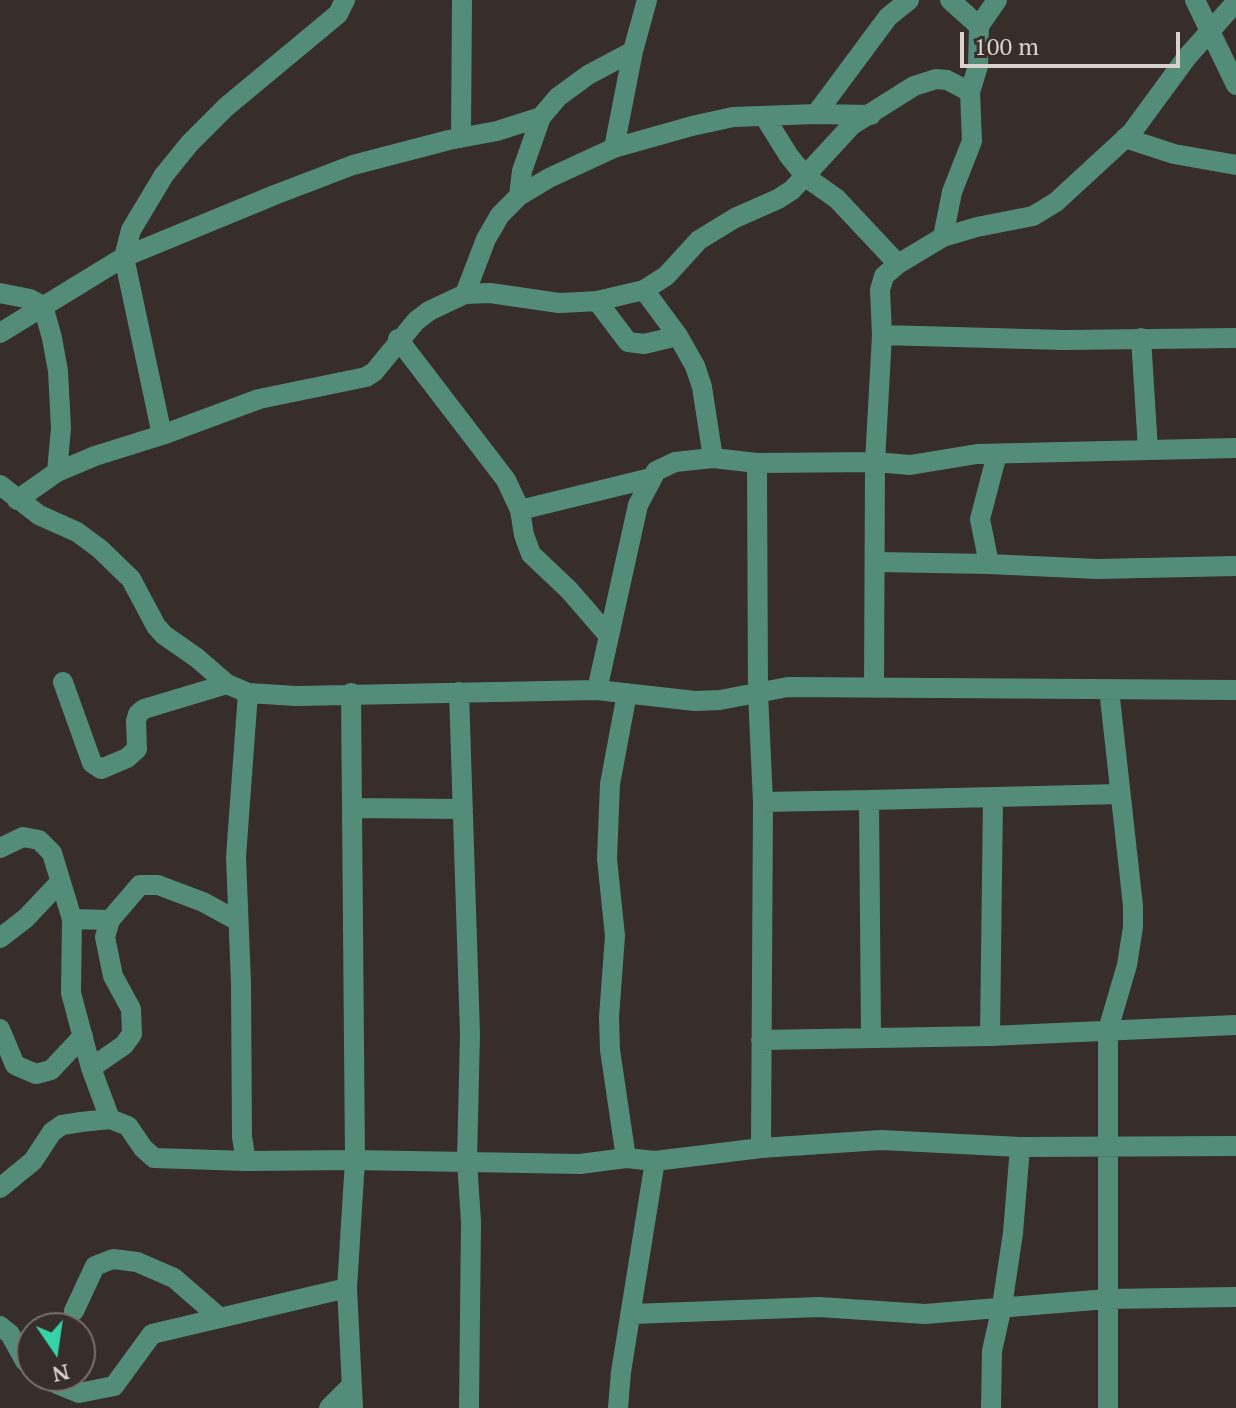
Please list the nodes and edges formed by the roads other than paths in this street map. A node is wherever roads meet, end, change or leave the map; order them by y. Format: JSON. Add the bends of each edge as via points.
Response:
{"nodes":[{"id":1,"x":345,"y":0,"type":"edge"},
{"id":2,"x":462,"y":0,"type":"edge"},
{"id":3,"x":647,"y":0,"type":"edge"},
{"id":4,"x":909,"y":0,"type":"edge"},
{"id":5,"x":950,"y":0,"type":"edge"},
{"id":6,"x":997,"y":0,"type":"edge"},
{"id":7,"x":1195,"y":0,"type":"edge"},
{"id":8,"x":1236,"y":2,"type":"edge"},
{"id":9,"x":979,"y":26,"type":"junction"},
{"id":10,"x":1210,"y":30,"type":"junction"},
{"id":11,"x":633,"y":51,"type":"junction"},
{"id":12,"x":1236,"y":85,"type":"edge"},
{"id":13,"x":970,"y":92,"type":"junction"},
{"id":14,"x":816,"y":114,"type":"junction"},
{"id":15,"x":871,"y":115,"type":"junction"},
{"id":16,"x":764,"y":116,"type":"junction"},
{"id":17,"x":541,"y":117,"type":"junction"},
{"id":18,"x":461,"y":137,"type":"junction"},
{"id":19,"x":1125,"y":138,"type":"junction"},
{"id":20,"x":614,"y":148,"type":"junction"},
{"id":21,"x":1236,"y":165,"type":"edge"},
{"id":22,"x":806,"y":177,"type":"junction"},
{"id":23,"x":519,"y":196,"type":"junction"},
{"id":24,"x":943,"y":237,"type":"junction"},
{"id":25,"x":124,"y":257,"type":"junction"},
{"id":26,"x":898,"y":264,"type":"junction"},
{"id":27,"x":644,"y":290,"type":"junction"},
{"id":28,"x":0,"y":293,"type":"edge"},
{"id":29,"x":465,"y":294,"type":"junction"},
{"id":30,"x":597,"y":301,"type":"junction"},
{"id":31,"x":43,"y":306,"type":"junction"},
{"id":32,"x":0,"y":333,"type":"edge"},
{"id":33,"x":882,"y":335,"type":"junction"},
{"id":34,"x":678,"y":336,"type":"junction"},
{"id":35,"x":1141,"y":338,"type":"junction"},
{"id":36,"x":1236,"y":338,"type":"edge"},
{"id":37,"x":398,"y":339,"type":"junction"},
{"id":38,"x":162,"y":435,"type":"junction"},
{"id":39,"x":1236,"y":448,"type":"edge"},
{"id":40,"x":1148,"y":450,"type":"junction"},
{"id":41,"x":997,"y":454,"type":"junction"},
{"id":42,"x":713,"y":458,"type":"junction"},
{"id":43,"x":875,"y":462,"type":"junction"},
{"id":44,"x":757,"y":463,"type":"junction"},
{"id":45,"x":57,"y":472,"type":"junction"},
{"id":46,"x":651,"y":478,"type":"junction"},
{"id":47,"x":0,"y":485,"type":"edge"},
{"id":48,"x":17,"y":500,"type":"junction"},
{"id":49,"x":520,"y":510,"type":"junction"},
{"id":50,"x":877,"y":562,"type":"junction"},
{"id":51,"x":989,"y":564,"type":"junction"},
{"id":52,"x":1236,"y":566,"type":"edge"},
{"id":53,"x":608,"y":635,"type":"junction"},
{"id":54,"x":63,"y":682,"type":"dead end"},
{"id":55,"x":227,"y":684,"type":"junction"},
{"id":56,"x":874,"y":688,"type":"junction"},
{"id":57,"x":1109,"y":689,"type":"junction"},
{"id":58,"x":597,"y":690,"type":"junction"},
{"id":59,"x":1236,"y":690,"type":"edge"},
{"id":60,"x":459,"y":692,"type":"junction"},
{"id":61,"x":248,"y":693,"type":"junction"},
{"id":62,"x":351,"y":693,"type":"junction"},
{"id":63,"x":627,"y":693,"type":"junction"},
{"id":64,"x":758,"y":693,"type":"junction"},
{"id":65,"x":1120,"y":794,"type":"junction"},
{"id":66,"x":993,"y":797,"type":"junction"},
{"id":67,"x":869,"y":800,"type":"junction"},
{"id":68,"x":763,"y":802,"type":"junction"},
{"id":69,"x":352,"y":808,"type":"junction"},
{"id":70,"x":463,"y":809,"type":"junction"},
{"id":71,"x":0,"y":848,"type":"edge"},
{"id":72,"x":60,"y":882,"type":"junction"},
{"id":73,"x":72,"y":919,"type":"junction"},
{"id":74,"x":110,"y":920,"type":"junction"},
{"id":75,"x":238,"y":921,"type":"junction"},
{"id":76,"x":0,"y":938,"type":"edge"},
{"id":77,"x":1236,"y":1025,"type":"edge"},
{"id":78,"x":0,"y":1029,"type":"edge"},
{"id":79,"x":1108,"y":1030,"type":"junction"},
{"id":80,"x":83,"y":1036,"type":"junction"},
{"id":81,"x":990,"y":1036,"type":"junction"},
{"id":82,"x":871,"y":1038,"type":"junction"},
{"id":83,"x":761,"y":1040,"type":"junction"},
{"id":84,"x":91,"y":1068,"type":"junction"},
{"id":85,"x":110,"y":1119,"type":"junction"},
{"id":86,"x":1109,"y":1145,"type":"junction"},
{"id":87,"x":1236,"y":1146,"type":"edge"},
{"id":88,"x":1020,"y":1147,"type":"junction"},
{"id":89,"x":761,"y":1148,"type":"junction"},
{"id":90,"x":626,"y":1158,"type":"junction"},
{"id":91,"x":355,"y":1160,"type":"junction"},
{"id":92,"x":246,"y":1161,"type":"junction"},
{"id":93,"x":467,"y":1161,"type":"junction"},
{"id":94,"x":655,"y":1161,"type":"junction"},
{"id":95,"x":0,"y":1188,"type":"edge"},
{"id":96,"x":347,"y":1288,"type":"junction"},
{"id":97,"x":1236,"y":1297,"type":"edge"},
{"id":98,"x":1107,"y":1299,"type":"junction"},
{"id":99,"x":1002,"y":1306,"type":"junction"},
{"id":100,"x":74,"y":1311,"type":"dead end"},
{"id":101,"x":632,"y":1314,"type":"junction"},
{"id":102,"x":220,"y":1318,"type":"junction"},
{"id":103,"x":0,"y":1326,"type":"edge"},
{"id":104,"x":16,"y":1345,"type":"edge"},
{"id":105,"x":352,"y":1385,"type":"junction"},
{"id":106,"x":77,"y":1392,"type":"edge"},
{"id":107,"x":101,"y":1399,"type":"edge"},
{"id":108,"x":329,"y":1408,"type":"edge"},
{"id":109,"x":353,"y":1408,"type":"edge"},
{"id":110,"x":469,"y":1408,"type":"edge"},
{"id":111,"x":618,"y":1408,"type":"edge"},
{"id":112,"x":991,"y":1408,"type":"edge"},
{"id":113,"x":1108,"y":1408,"type":"edge"}],
"edges":[{"from":1,"to":25,"type":"street","via":[[338,14],[190,143],[139,213]]},
{"from":2,"to":18,"type":"street"},
{"from":3,"to":11,"type":"street"},
{"from":4,"to":14,"type":"street","via":[[888,17]]},
{"from":5,"to":9,"type":"street"},
{"from":6,"to":9,"type":"street"},
{"from":7,"to":10,"type":"street"},
{"from":8,"to":10,"type":"street"},
{"from":9,"to":13,"type":"street","via":[[978,66]]},
{"from":10,"to":12,"type":"street"},
{"from":10,"to":19,"type":"street"},
{"from":11,"to":17,"type":"street","via":[[588,75]]},
{"from":11,"to":20,"type":"street"},
{"from":13,"to":15,"type":"street","via":[[947,80],[921,82]]},
{"from":13,"to":24,"type":"street","via":[[972,141],[952,192]]},
{"from":14,"to":15,"type":"street"},
{"from":14,"to":16,"type":"street"},
{"from":15,"to":22,"type":"street","via":[[846,131]]},
{"from":16,"to":20,"type":"street","via":[[733,117]]},
{"from":16,"to":22,"type":"street"},
{"from":17,"to":18,"type":"street"},
{"from":17,"to":23,"type":"street"},
{"from":18,"to":25,"type":"street","via":[[353,165]]},
{"from":19,"to":21,"type":"street"},
{"from":19,"to":24,"type":"street","via":[[1045,210]]},
{"from":20,"to":23,"type":"street"},
{"from":22,"to":26,"type":"street","via":[[837,199]]},
{"from":22,"to":27,"type":"street","via":[[778,199],[699,240],[666,276]]},
{"from":23,"to":29,"type":"street","via":[[493,224]]},
{"from":24,"to":26,"type":"street"},
{"from":25,"to":31,"type":"street"},
{"from":25,"to":38,"type":"street"},
{"from":26,"to":33,"type":"street","via":[[881,282]]},
{"from":27,"to":30,"type":"street"},
{"from":27,"to":34,"type":"street"},
{"from":28,"to":31,"type":"street"},
{"from":29,"to":30,"type":"street","via":[[559,303]]},
{"from":29,"to":37,"type":"street","via":[[429,311]]},
{"from":30,"to":34,"type":"street","via":[[628,342]]},
{"from":31,"to":32,"type":"street"},
{"from":31,"to":45,"type":"street","via":[[58,371]]},
{"from":33,"to":35,"type":"street"},
{"from":33,"to":43,"type":"street"},
{"from":34,"to":42,"type":"street","via":[[702,387]]},
{"from":35,"to":36,"type":"street"},
{"from":35,"to":40,"type":"street"},
{"from":37,"to":38,"type":"street","via":[[366,377],[259,399]]},
{"from":37,"to":49,"type":"street","via":[[491,458]]},
{"from":38,"to":45,"type":"street"},
{"from":39,"to":40,"type":"street"},
{"from":40,"to":41,"type":"street"},
{"from":41,"to":43,"type":"street","via":[[910,465]]},
{"from":41,"to":51,"type":"street","via":[[980,519]]},
{"from":42,"to":44,"type":"street"},
{"from":42,"to":46,"type":"street","via":[[675,462]]},
{"from":43,"to":44,"type":"street"},
{"from":43,"to":50,"type":"street"},
{"from":44,"to":64,"type":"street"},
{"from":45,"to":48,"type":"street"},
{"from":46,"to":49,"type":"street"},
{"from":46,"to":53,"type":"street","via":[[638,505]]},
{"from":47,"to":48,"type":"street"},
{"from":48,"to":55,"type":"street","via":[[100,549],[131,579],[164,635]]},
{"from":49,"to":53,"type":"street","via":[[531,554]]},
{"from":50,"to":51,"type":"street"},
{"from":50,"to":56,"type":"street"},
{"from":51,"to":52,"type":"street","via":[[1097,569]]},
{"from":53,"to":58,"type":"street"},
{"from":54,"to":55,"type":"street","via":[[92,763],[101,769],[137,749],[136,721],[144,709]]},
{"from":55,"to":61,"type":"street"},
{"from":56,"to":57,"type":"street"},
{"from":56,"to":64,"type":"street","via":[[788,687]]},
{"from":57,"to":59,"type":"street"},
{"from":57,"to":65,"type":"street"},
{"from":58,"to":60,"type":"street"},
{"from":58,"to":63,"type":"street"},
{"from":60,"to":62,"type":"street"},
{"from":60,"to":70,"type":"street"},
{"from":61,"to":62,"type":"street"},
{"from":61,"to":75,"type":"street","via":[[236,857]]},
{"from":62,"to":69,"type":"street"},
{"from":63,"to":64,"type":"street","via":[[695,701]]},
{"from":63,"to":90,"type":"street","via":[[610,784],[607,849],[615,936],[610,1050]]},
{"from":64,"to":68,"type":"street"},
{"from":65,"to":66,"type":"street"},
{"from":65,"to":79,"type":"street","via":[[1133,927]]},
{"from":66,"to":67,"type":"street"},
{"from":66,"to":81,"type":"street"},
{"from":67,"to":68,"type":"street"},
{"from":67,"to":82,"type":"street"},
{"from":68,"to":83,"type":"street"},
{"from":69,"to":70,"type":"street"},
{"from":69,"to":91,"type":"street"},
{"from":70,"to":93,"type":"street","via":[[470,1034]]},
{"from":71,"to":72,"type":"street","via":[[23,837],[39,840],[52,853]]},
{"from":72,"to":73,"type":"street"},
{"from":72,"to":76,"type":"street"},
{"from":73,"to":74,"type":"street"},
{"from":73,"to":80,"type":"street","via":[[71,993]]},
{"from":74,"to":75,"type":"street","via":[[140,885],[158,885]]},
{"from":74,"to":84,"type":"street","via":[[105,937],[110,963],[131,1009],[132,1034]]},
{"from":75,"to":92,"type":"street"},
{"from":77,"to":79,"type":"street"},
{"from":78,"to":80,"type":"street","via":[[15,1065],[36,1074],[51,1070]]},
{"from":79,"to":81,"type":"street"},
{"from":79,"to":86,"type":"street"},
{"from":80,"to":84,"type":"street"},
{"from":81,"to":82,"type":"street"},
{"from":82,"to":83,"type":"street"},
{"from":83,"to":89,"type":"street"},
{"from":84,"to":85,"type":"street"},
{"from":85,"to":92,"type":"street","via":[[128,1126],[154,1158]]},
{"from":85,"to":95,"type":"street","via":[[62,1125],[33,1161]]},
{"from":86,"to":87,"type":"street"},
{"from":86,"to":88,"type":"street"},
{"from":86,"to":98,"type":"street"},
{"from":88,"to":89,"type":"street","via":[[881,1140]]},
{"from":88,"to":99,"type":"street"},
{"from":89,"to":94,"type":"street"},
{"from":90,"to":93,"type":"street","via":[[527,1165]]},
{"from":90,"to":94,"type":"street"},
{"from":91,"to":92,"type":"street"},
{"from":91,"to":93,"type":"street"},
{"from":91,"to":96,"type":"street"},
{"from":93,"to":110,"type":"street"},
{"from":94,"to":101,"type":"street"},
{"from":96,"to":102,"type":"street"},
{"from":96,"to":105,"type":"street"},
{"from":97,"to":98,"type":"street"},
{"from":98,"to":99,"type":"street"},
{"from":98,"to":113,"type":"street"},
{"from":99,"to":101,"type":"street","via":[[925,1314],[819,1307]]},
{"from":99,"to":112,"type":"street","via":[[992,1351]]},
{"from":100,"to":102,"type":"street","via":[[95,1266],[113,1259],[137,1262],[174,1278]]},
{"from":101,"to":111,"type":"street"},
{"from":102,"to":107,"type":"street","via":[[152,1334]]},
{"from":103,"to":104,"type":"street"},
{"from":105,"to":108,"type":"street"},
{"from":105,"to":109,"type":"street"},
{"from":106,"to":107,"type":"street"}]}
